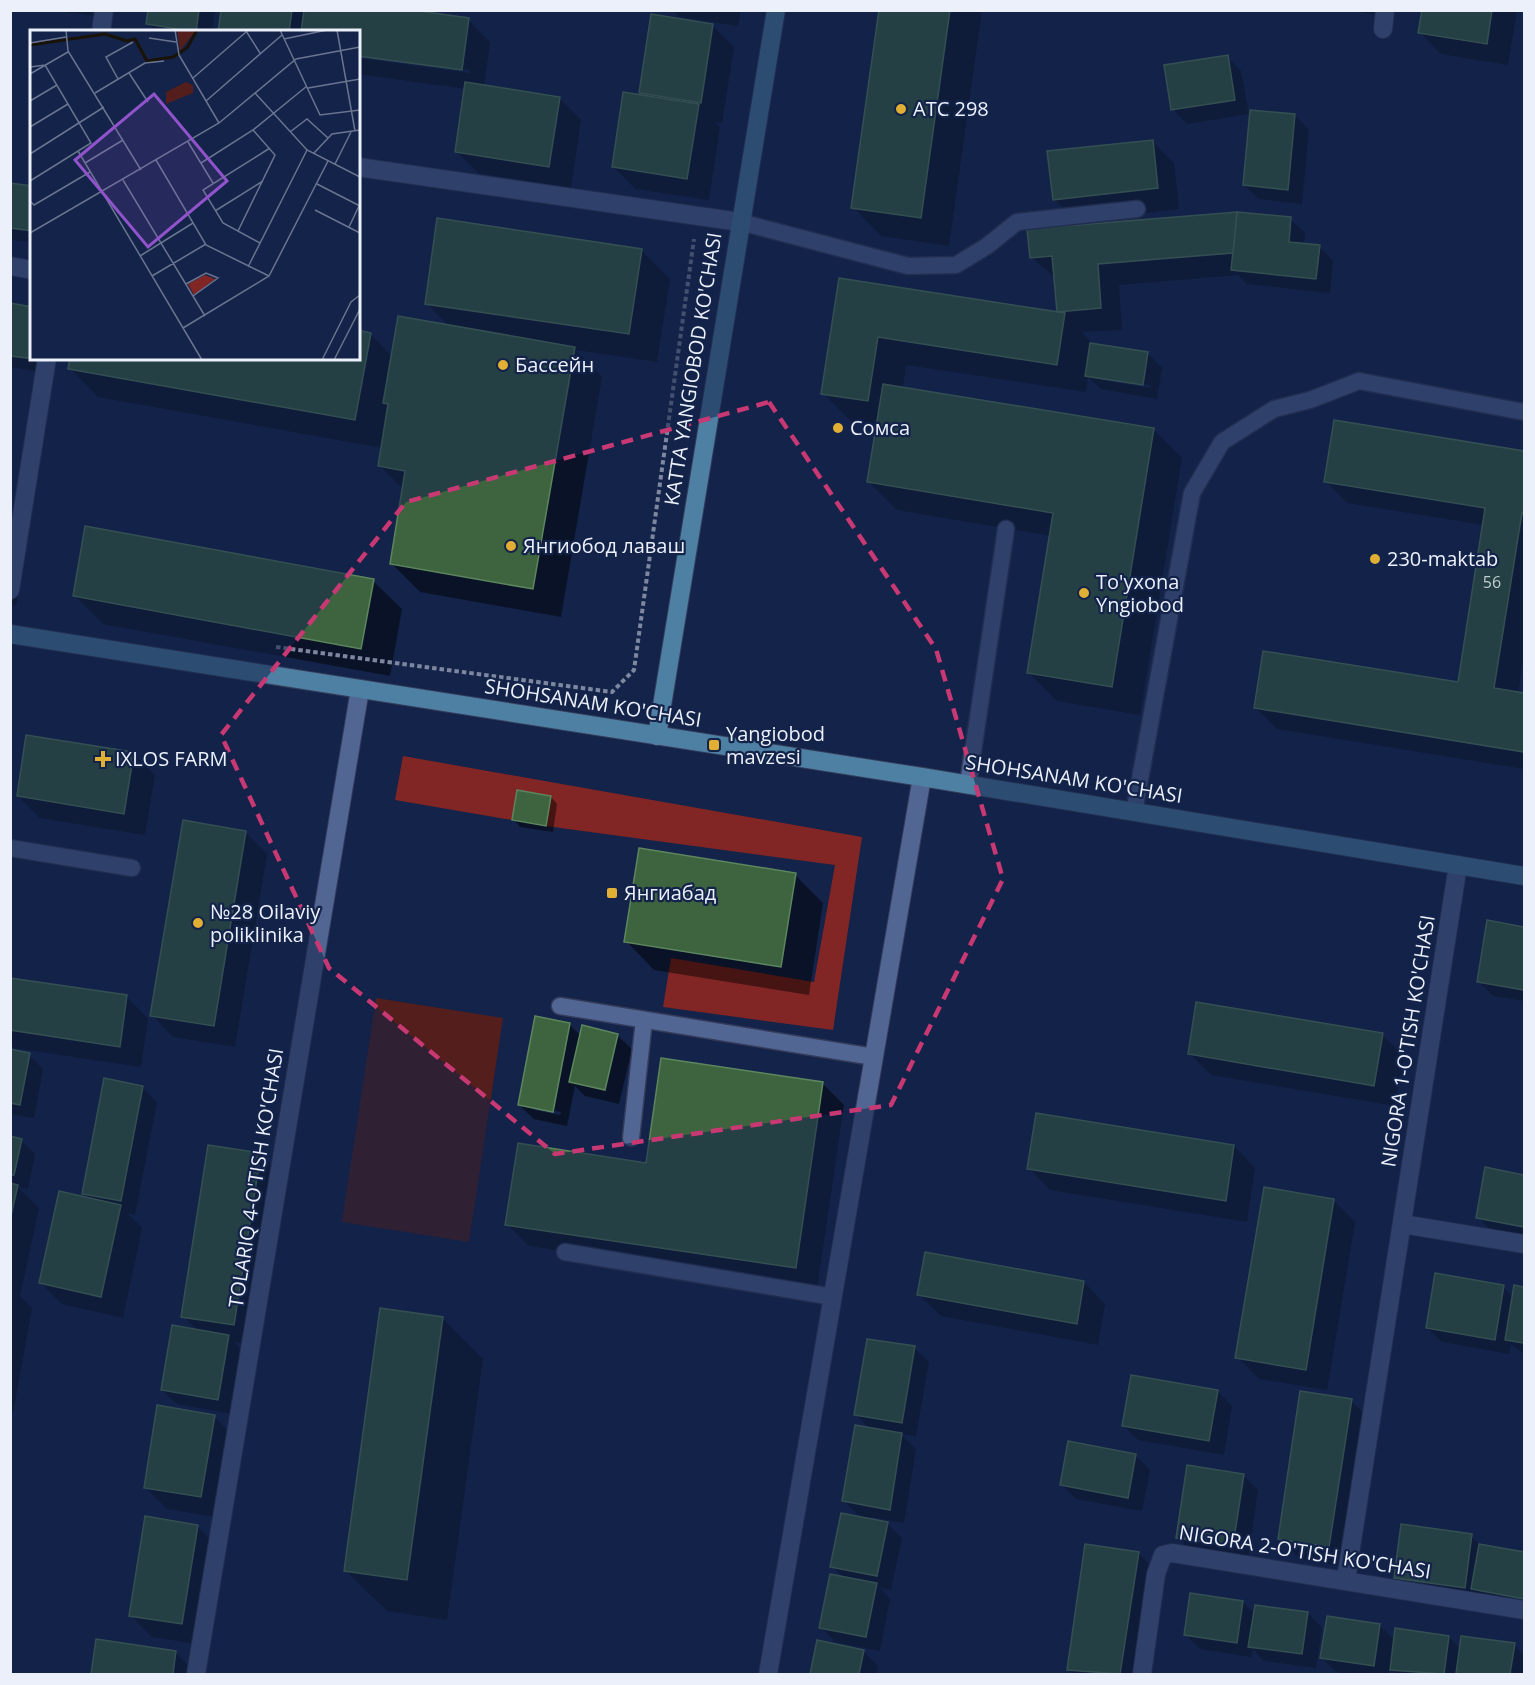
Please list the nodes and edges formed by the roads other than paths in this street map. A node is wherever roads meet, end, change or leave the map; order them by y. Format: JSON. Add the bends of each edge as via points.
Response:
{"nodes":[{"id":1,"x":104,"y":10,"type":"edge"},
{"id":2,"x":776,"y":10,"type":"edge"},
{"id":3,"x":1385,"y":10,"type":"edge"},
{"id":4,"x":1383,"y":29,"type":"dead end"},
{"id":5,"x":101,"y":30,"type":"edge"},
{"id":6,"x":360,"y":167,"type":"edge"},
{"id":7,"x":1137,"y":209,"type":"dead end"},
{"id":8,"x":740,"y":222,"type":"junction"},
{"id":9,"x":10,"y":266,"type":"edge"},
{"id":10,"x":30,"y":270,"type":"edge"},
{"id":11,"x":47,"y":360,"type":"edge"},
{"id":12,"x":1524,"y":412,"type":"edge"},
{"id":13,"x":1006,"y":529,"type":"dead end"},
{"id":14,"x":10,"y":590,"type":"edge"},
{"id":15,"x":10,"y":634,"type":"edge"},
{"id":16,"x":360,"y":689,"type":"junction"},
{"id":17,"x":657,"y":736,"type":"junction"},
{"id":18,"x":922,"y":777,"type":"junction"},
{"id":19,"x":968,"y":784,"type":"junction"},
{"id":20,"x":1134,"y":812,"type":"junction"},
{"id":21,"x":10,"y":848,"type":"edge"},
{"id":22,"x":1458,"y":865,"type":"junction"},
{"id":23,"x":132,"y":868,"type":"dead end"},
{"id":24,"x":1524,"y":876,"type":"edge"},
{"id":25,"x":560,"y":1006,"type":"dead end"},
{"id":26,"x":644,"y":1020,"type":"junction"},
{"id":27,"x":874,"y":1057,"type":"junction"},
{"id":28,"x":631,"y":1138,"type":"dead end"},
{"id":29,"x":1402,"y":1224,"type":"junction"},
{"id":30,"x":1524,"y":1244,"type":"edge"},
{"id":31,"x":565,"y":1252,"type":"dead end"},
{"id":32,"x":833,"y":1297,"type":"junction"},
{"id":33,"x":1346,"y":1579,"type":"junction"},
{"id":34,"x":1524,"y":1610,"type":"edge"},
{"id":35,"x":196,"y":1674,"type":"edge"},
{"id":36,"x":768,"y":1674,"type":"edge"},
{"id":37,"x":1142,"y":1674,"type":"edge"}],
"edges":[{"from":1,"to":5,"type":"street"},
{"from":2,"to":8,"type":"street","name":"KATTA YANGIOBOD KO'CHASI"},
{"from":3,"to":4,"type":"street"},
{"from":6,"to":8,"type":"street"},
{"from":7,"to":8,"type":"lane","via":[[1017,222],[956,265],[932,266],[908,266]]},
{"from":8,"to":17,"type":"street","name":"KATTA YANGIOBOD KO'CHASI"},
{"from":9,"to":10,"type":"street"},
{"from":11,"to":14,"type":"street"},
{"from":12,"to":20,"type":"lane","via":[[1359,381],[1274,409],[1222,442],[1192,493]]},
{"from":13,"to":19,"type":"lane"},
{"from":15,"to":16,"type":"street","name":"SHOHSANAM KO'CHASI"},
{"from":16,"to":17,"type":"street","name":"SHOHSANAM KO'CHASI"},
{"from":16,"to":35,"type":"street","name":"TOLARIQ 4-O'TISH KO'CHASI"},
{"from":17,"to":18,"type":"street","name":"SHOHSANAM KO'CHASI"},
{"from":18,"to":19,"type":"street","name":"SHOHSANAM KO'CHASI"},
{"from":18,"to":27,"type":"street"},
{"from":19,"to":20,"type":"street","name":"SHOHSANAM KO'CHASI"},
{"from":20,"to":22,"type":"street","name":"SHOHSANAM KO'CHASI"},
{"from":21,"to":23,"type":"lane"},
{"from":22,"to":24,"type":"street","name":"SHOHSANAM KO'CHASI"},
{"from":22,"to":29,"type":"street","name":"NIGORA 1-O'TISH KO'CHASI"},
{"from":25,"to":26,"type":"lane"},
{"from":26,"to":27,"type":"lane"},
{"from":26,"to":28,"type":"lane"},
{"from":27,"to":32,"type":"street"},
{"from":29,"to":30,"type":"street"},
{"from":29,"to":33,"type":"street","name":"NIGORA 1-O'TISH KO'CHASI"},
{"from":31,"to":32,"type":"lane"},
{"from":32,"to":36,"type":"street"},
{"from":33,"to":34,"type":"street","name":"NIGORA 2-O'TISH KO'CHASI"},
{"from":33,"to":37,"type":"street","name":"NIGORA 2-O'TISH KO'CHASI","via":[[1172,1553],[1163,1555],[1156,1574]]}]}
